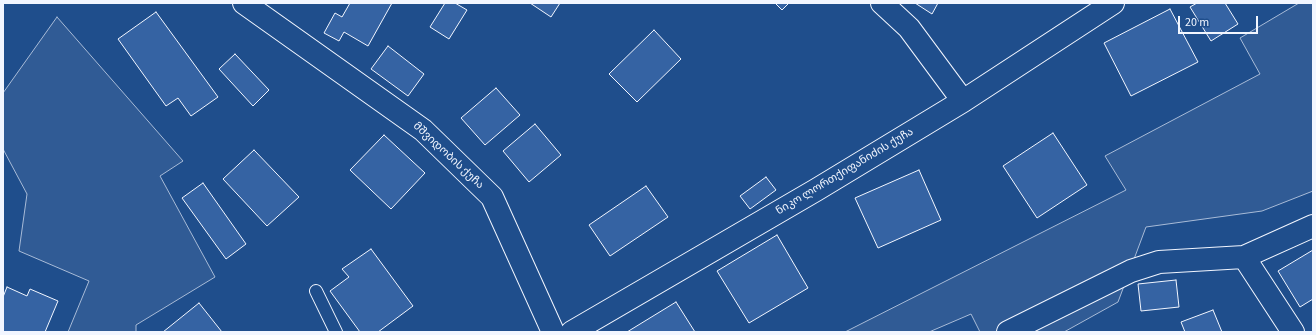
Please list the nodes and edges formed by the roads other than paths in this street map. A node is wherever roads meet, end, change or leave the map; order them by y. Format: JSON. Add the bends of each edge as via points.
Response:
{"nodes":[{"id":1,"x":244,"y":3,"type":"edge"},
{"id":2,"x":882,"y":3,"type":"edge"},
{"id":3,"x":1113,"y":3,"type":"edge"},
{"id":4,"x":963,"y":101,"type":"junction"},
{"id":5,"x":1313,"y":226,"type":"edge"},
{"id":6,"x":1244,"y":257,"type":"junction"},
{"id":7,"x":316,"y":291,"type":"dead end"},
{"id":8,"x":336,"y":332,"type":"edge"},
{"id":9,"x":553,"y":332,"type":"edge"},
{"id":10,"x":572,"y":332,"type":"edge"},
{"id":11,"x":1008,"y":332,"type":"edge"},
{"id":12,"x":1293,"y":332,"type":"edge"}],
"edges":[{"from":1,"to":9,"type":"street","name":"მშვიდობის ქუჩა","via":[[423,130],[492,197]]},
{"from":2,"to":4,"type":"street","via":[[909,28]]},
{"from":3,"to":4,"type":"street","name":"ნიკო ლორთქიფანიძის ქუჩა"},
{"from":4,"to":10,"type":"street","name":"ნიკო ლორთქიფანიძის ქუჩა"},
{"from":5,"to":6,"type":"street"},
{"from":6,"to":11,"type":"street","via":[[1159,262],[1131,271]]},
{"from":6,"to":12,"type":"street"},
{"from":7,"to":8,"type":"lane"}]}
